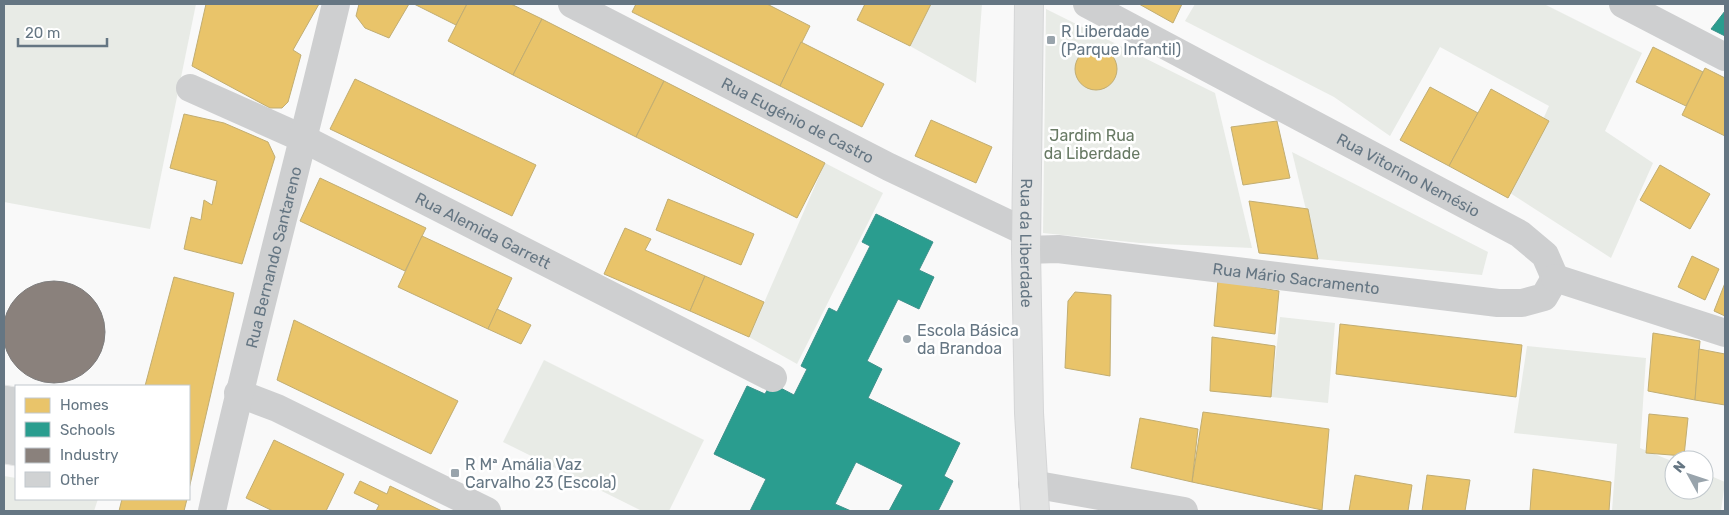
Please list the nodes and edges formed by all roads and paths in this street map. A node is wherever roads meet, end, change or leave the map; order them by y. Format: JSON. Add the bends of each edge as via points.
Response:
{"nodes":[{"id":1,"x":336,"y":4,"type":"edge"},
{"id":2,"x":572,"y":4,"type":"edge"},
{"id":3,"x":1029,"y":4,"type":"edge"},
{"id":4,"x":1087,"y":4,"type":"edge"},
{"id":5,"x":1623,"y":4,"type":"edge"},
{"id":6,"x":1725,"y":57,"type":"edge"},
{"id":7,"x":190,"y":88,"type":"dead end"},
{"id":8,"x":304,"y":139,"type":"junction"},
{"id":9,"x":1026,"y":241,"type":"junction"},
{"id":10,"x":1555,"y":278,"type":"junction"},
{"id":11,"x":1725,"y":333,"type":"edge"},
{"id":12,"x":773,"y":378,"type":"dead end"},
{"id":13,"x":238,"y":393,"type":"junction"},
{"id":14,"x":1032,"y":484,"type":"junction"},
{"id":15,"x":212,"y":511,"type":"edge"},
{"id":16,"x":487,"y":511,"type":"edge"},
{"id":17,"x":1035,"y":511,"type":"edge"},
{"id":18,"x":1184,"y":511,"type":"edge"}],
"edges":[{"from":1,"to":8,"type":"street","name":"Rua Bernando Santareno"},
{"from":2,"to":9,"type":"street","name":"Rua Eugénio de Castro"},
{"from":3,"to":9,"type":"street","name":"Rua da Liberdade"},
{"from":4,"to":10,"type":"street","name":"Rua Vitorino Nemésio","via":[[1520,234],[1545,255]]},
{"from":5,"to":6,"type":"street"},
{"from":7,"to":8,"type":"street","name":"Rua Alemida Garrett"},
{"from":8,"to":12,"type":"street","name":"Rua Alemida Garrett"},
{"from":8,"to":13,"type":"street","name":"Rua Bernando Santareno"},
{"from":9,"to":10,"type":"street","name":"Rua Mário Sacramento","via":[[1058,249],[1498,303],[1522,303],[1544,296]]},
{"from":9,"to":14,"type":"street","name":"Rua da Liberdade"},
{"from":10,"to":11,"type":"street"},
{"from":13,"to":15,"type":"street","name":"Rua Bernando Santareno"},
{"from":13,"to":16,"type":"street","via":[[277,408]]},
{"from":14,"to":17,"type":"street","name":"Rua da Liberdade"},
{"from":14,"to":18,"type":"street"}]}
